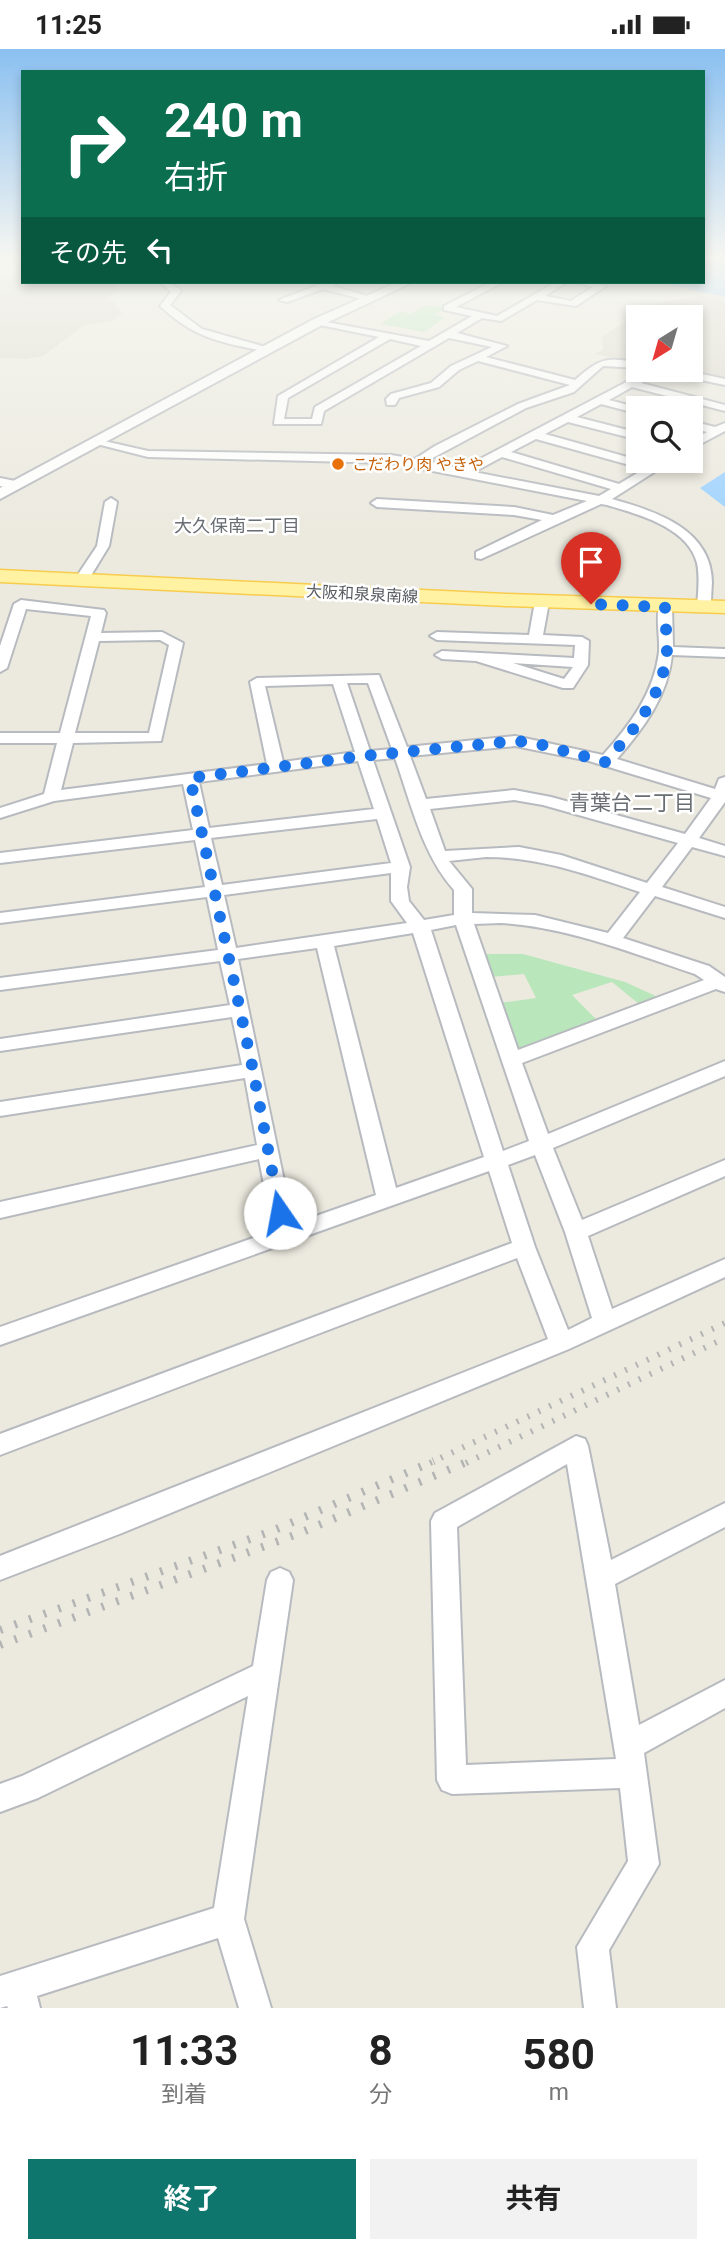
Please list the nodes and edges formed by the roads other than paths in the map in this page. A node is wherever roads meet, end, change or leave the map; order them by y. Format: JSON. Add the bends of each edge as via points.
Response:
{"nodes":[{"id":1,"x":265,"y":350,"type":"edge"},
{"id":2,"x":364,"y":350,"type":"edge"},
{"id":3,"x":417,"y":350,"type":"edge"},
{"id":4,"x":493,"y":350,"type":"edge"},
{"id":5,"x":477,"y":358,"type":"junction"},
{"id":6,"x":626,"y":364,"type":"edge"},
{"id":7,"x":327,"y":372,"type":"junction"},
{"id":8,"x":340,"y":375,"type":"dead end"},
{"id":9,"x":354,"y":377,"type":"dead end"},
{"id":10,"x":704,"y":378,"type":"edge"},
{"id":11,"x":368,"y":380,"type":"junction"},
{"id":12,"x":636,"y":382,"type":"edge"},
{"id":13,"x":725,"y":382,"type":"edge"},
{"id":14,"x":579,"y":384,"type":"junction"},
{"id":15,"x":632,"y":384,"type":"junction"},
{"id":16,"x":412,"y":391,"type":"junction"},
{"id":17,"x":601,"y":401,"type":"junction"},
{"id":18,"x":391,"y":403,"type":"dead end"},
{"id":19,"x":626,"y":408,"type":"edge"},
{"id":20,"x":725,"y":408,"type":"edge"},
{"id":21,"x":568,"y":418,"type":"junction"},
{"id":22,"x":703,"y":426,"type":"edge"},
{"id":23,"x":721,"y":428,"type":"edge"},
{"id":24,"x":626,"y":434,"type":"edge"},
{"id":25,"x":536,"y":435,"type":"junction"},
{"id":26,"x":703,"y":439,"type":"edge"},
{"id":27,"x":94,"y":442,"type":"junction"},
{"id":28,"x":347,"y":448,"type":"dead end"},
{"id":29,"x":500,"y":453,"type":"junction"},
{"id":30,"x":324,"y":457,"type":"junction"},
{"id":31,"x":626,"y":460,"type":"edge"},
{"id":32,"x":418,"y":461,"type":"junction"},
{"id":33,"x":466,"y":472,"type":"junction"},
{"id":34,"x":646,"y":473,"type":"edge"},
{"id":35,"x":0,"y":482,"type":"edge"},
{"id":36,"x":16,"y":485,"type":"junction"},
{"id":37,"x":620,"y":488,"type":"junction"},
{"id":38,"x":0,"y":494,"type":"edge"},
{"id":39,"x":603,"y":499,"type":"junction"},
{"id":40,"x":111,"y":502,"type":"dead end"},
{"id":41,"x":377,"y":503,"type":"dead end"},
{"id":42,"x":554,"y":519,"type":"junction"},
{"id":43,"x":481,"y":555,"type":"dead end"},
{"id":44,"x":0,"y":576,"type":"edge"},
{"id":45,"x":82,"y":579,"type":"junction"},
{"id":46,"x":542,"y":602,"type":"junction"},
{"id":47,"x":665,"y":607,"type":"junction"},
{"id":48,"x":714,"y":607,"type":"edge"},
{"id":49,"x":437,"y":636,"type":"dead end"},
{"id":50,"x":94,"y":637,"type":"junction"},
{"id":51,"x":535,"y":640,"type":"junction"},
{"id":52,"x":667,"y":651,"type":"junction"},
{"id":53,"x":725,"y":653,"type":"edge"},
{"id":54,"x":442,"y":655,"type":"dead end"},
{"id":55,"x":477,"y":657,"type":"junction"},
{"id":56,"x":581,"y":663,"type":"junction"},
{"id":57,"x":0,"y":668,"type":"edge"},
{"id":58,"x":339,"y":680,"type":"junction"},
{"id":59,"x":0,"y":738,"type":"edge"},
{"id":60,"x":65,"y":738,"type":"junction"},
{"id":61,"x":402,"y":753,"type":"junction"},
{"id":62,"x":364,"y":756,"type":"junction"},
{"id":63,"x":605,"y":762,"type":"junction"},
{"id":64,"x":276,"y":767,"type":"junction"},
{"id":65,"x":190,"y":778,"type":"junction"},
{"id":66,"x":724,"y":792,"type":"edge"},
{"id":67,"x":51,"y":797,"type":"junction"},
{"id":68,"x":420,"y":805,"type":"junction"},
{"id":69,"x":0,"y":813,"type":"edge"},
{"id":70,"x":384,"y":813,"type":"junction"},
{"id":71,"x":203,"y":834,"type":"junction"},
{"id":72,"x":689,"y":840,"type":"junction"},
{"id":73,"x":725,"y":851,"type":"edge"},
{"id":74,"x":439,"y":857,"type":"junction"},
{"id":75,"x":0,"y":858,"type":"edge"},
{"id":76,"x":401,"y":867,"type":"junction"},
{"id":77,"x":650,"y":889,"type":"junction"},
{"id":78,"x":215,"y":891,"type":"junction"},
{"id":79,"x":725,"y":913,"type":"edge"},
{"id":80,"x":0,"y":918,"type":"edge"},
{"id":81,"x":463,"y":919,"type":"junction"},
{"id":82,"x":421,"y":928,"type":"junction"},
{"id":83,"x":612,"y":940,"type":"junction"},
{"id":84,"x":324,"y":942,"type":"junction"},
{"id":85,"x":227,"y":955,"type":"junction"},
{"id":86,"x":0,"y":984,"type":"edge"},
{"id":87,"x":722,"y":984,"type":"edge"},
{"id":88,"x":239,"y":1010,"type":"junction"},
{"id":89,"x":0,"y":1045,"type":"edge"},
{"id":90,"x":513,"y":1059,"type":"junction"},
{"id":91,"x":725,"y":1068,"type":"edge"},
{"id":92,"x":253,"y":1070,"type":"junction"},
{"id":93,"x":0,"y":1109,"type":"edge"},
{"id":94,"x":541,"y":1145,"type":"junction"},
{"id":95,"x":267,"y":1150,"type":"junction"},
{"id":96,"x":496,"y":1159,"type":"junction"},
{"id":97,"x":725,"y":1167,"type":"edge"},
{"id":98,"x":388,"y":1198,"type":"junction"},
{"id":99,"x":0,"y":1210,"type":"edge"},
{"id":100,"x":576,"y":1232,"type":"junction"},
{"id":101,"x":284,"y":1234,"type":"junction"},
{"id":102,"x":524,"y":1247,"type":"junction"},
{"id":103,"x":725,"y":1267,"type":"edge"},
{"id":104,"x":605,"y":1322,"type":"junction"},
{"id":105,"x":0,"y":1336,"type":"edge"},
{"id":106,"x":561,"y":1343,"type":"junction"},
{"id":107,"x":0,"y":1445,"type":"edge"},
{"id":108,"x":725,"y":1514,"type":"edge"},
{"id":109,"x":0,"y":1568,"type":"edge"},
{"id":110,"x":601,"y":1577,"type":"junction"},
{"id":111,"x":280,"y":1580,"type":"dead end"},
{"id":112,"x":265,"y":1674,"type":"junction"},
{"id":113,"x":725,"y":1693,"type":"edge"},
{"id":114,"x":630,"y":1760,"type":"junction"},
{"id":115,"x":0,"y":1798,"type":"edge"},
{"id":116,"x":228,"y":1919,"type":"junction"},
{"id":117,"x":14,"y":1995,"type":"edge"},
{"id":118,"x":255,"y":2008,"type":"edge"},
{"id":119,"x":600,"y":2008,"type":"edge"}],
"edges":[{"from":1,"to":27,"type":"street"},
{"from":2,"to":7,"type":"street"},
{"from":3,"to":11,"type":"street"},
{"from":4,"to":5,"type":"street"},
{"from":5,"to":14,"type":"street"},
{"from":5,"to":16,"type":"street","via":[[435,385]]},
{"from":6,"to":14,"type":"street","via":[[593,367]]},
{"from":7,"to":8,"type":"street"},
{"from":7,"to":11,"type":"street","via":[[283,396],[278,422],[317,422],[319,409]]},
{"from":9,"to":11,"type":"street"},
{"from":10,"to":13,"type":"street"},
{"from":11,"to":16,"type":"street"},
{"from":12,"to":15,"type":"street"},
{"from":14,"to":32,"type":"street","via":[[522,406]]},
{"from":15,"to":17,"type":"street"},
{"from":15,"to":20,"type":"street"},
{"from":16,"to":18,"type":"street","via":[[395,395]]},
{"from":17,"to":19,"type":"street"},
{"from":17,"to":21,"type":"street"},
{"from":21,"to":24,"type":"street"},
{"from":21,"to":25,"type":"street"},
{"from":22,"to":23,"type":"street"},
{"from":23,"to":26,"type":"street"},
{"from":25,"to":29,"type":"street"},
{"from":25,"to":31,"type":"street"},
{"from":27,"to":30,"type":"street","via":[[148,454]]},
{"from":27,"to":36,"type":"street"},
{"from":28,"to":30,"type":"street"},
{"from":29,"to":33,"type":"street"},
{"from":29,"to":37,"type":"street"},
{"from":30,"to":32,"type":"street"},
{"from":32,"to":33,"type":"street"},
{"from":33,"to":39,"type":"street"},
{"from":34,"to":37,"type":"street"},
{"from":35,"to":36,"type":"street"},
{"from":36,"to":38,"type":"street"},
{"from":37,"to":39,"type":"street"},
{"from":39,"to":42,"type":"street"},
{"from":39,"to":48,"type":"street","via":[[666,524],[694,547],[702,558]]},
{"from":40,"to":45,"type":"street","via":[[103,546]]},
{"from":41,"to":42,"type":"street","via":[[514,511]]},
{"from":42,"to":43,"type":"street"},
{"from":44,"to":45,"type":"main road","name":"大阪和泉泉南線"},
{"from":45,"to":46,"type":"main road","name":"大阪和泉泉南線"},
{"from":46,"to":47,"type":"main road","name":"大阪和泉泉南線"},
{"from":46,"to":51,"type":"street"},
{"from":47,"to":48,"type":"main road","name":"大阪和泉泉南線"},
{"from":47,"to":52,"type":"street"},
{"from":49,"to":51,"type":"street"},
{"from":50,"to":57,"type":"street","via":[[99,613],[22,604]]},
{"from":50,"to":60,"type":"street"},
{"from":50,"to":60,"type":"street","via":[[162,636],[176,643],[156,737]]},
{"from":51,"to":56,"type":"street","via":[[582,642]]},
{"from":52,"to":53,"type":"street"},
{"from":52,"to":63,"type":"street","via":[[656,691],[643,715]]},
{"from":54,"to":55,"type":"street"},
{"from":55,"to":56,"type":"street"},
{"from":55,"to":56,"type":"street","via":[[568,685]]},
{"from":58,"to":61,"type":"street","via":[[374,678]]},
{"from":58,"to":62,"type":"street"},
{"from":58,"to":64,"type":"street","via":[[257,682]]},
{"from":59,"to":60,"type":"street"},
{"from":60,"to":67,"type":"street"},
{"from":61,"to":62,"type":"street"},
{"from":61,"to":63,"type":"street","via":[[515,741]]},
{"from":61,"to":68,"type":"street"},
{"from":62,"to":64,"type":"street"},
{"from":62,"to":70,"type":"street"},
{"from":63,"to":66,"type":"street"},
{"from":64,"to":65,"type":"street"},
{"from":65,"to":67,"type":"street"},
{"from":65,"to":71,"type":"street"},
{"from":66,"to":72,"type":"street"},
{"from":67,"to":69,"type":"street"},
{"from":68,"to":72,"type":"street","via":[[514,795]]},
{"from":68,"to":74,"type":"street"},
{"from":70,"to":71,"type":"street"},
{"from":70,"to":76,"type":"street"},
{"from":71,"to":75,"type":"street"},
{"from":71,"to":78,"type":"street"},
{"from":72,"to":73,"type":"street"},
{"from":72,"to":77,"type":"street"},
{"from":74,"to":77,"type":"street","via":[[519,852]]},
{"from":74,"to":81,"type":"street","via":[[463,890]]},
{"from":76,"to":78,"type":"street"},
{"from":76,"to":82,"type":"street","via":[[396,890],[401,907]]},
{"from":77,"to":79,"type":"street"},
{"from":77,"to":83,"type":"street"},
{"from":78,"to":80,"type":"street"},
{"from":78,"to":85,"type":"street"},
{"from":81,"to":82,"type":"street"},
{"from":81,"to":83,"type":"street","via":[[535,920]]},
{"from":81,"to":90,"type":"street"},
{"from":82,"to":84,"type":"street"},
{"from":82,"to":96,"type":"street"},
{"from":83,"to":87,"type":"street","via":[[702,970]]},
{"from":84,"to":85,"type":"street"},
{"from":84,"to":98,"type":"street"},
{"from":85,"to":86,"type":"street"},
{"from":85,"to":88,"type":"street"},
{"from":87,"to":90,"type":"street"},
{"from":88,"to":89,"type":"street"},
{"from":88,"to":92,"type":"street"},
{"from":90,"to":94,"type":"street"},
{"from":91,"to":94,"type":"street"},
{"from":92,"to":93,"type":"street"},
{"from":92,"to":95,"type":"street"},
{"from":94,"to":96,"type":"street"},
{"from":94,"to":100,"type":"street"},
{"from":95,"to":99,"type":"street"},
{"from":95,"to":101,"type":"street"},
{"from":96,"to":98,"type":"street"},
{"from":96,"to":102,"type":"street"},
{"from":97,"to":100,"type":"street"},
{"from":98,"to":101,"type":"street"},
{"from":100,"to":104,"type":"street"},
{"from":101,"to":105,"type":"street"},
{"from":102,"to":106,"type":"street"},
{"from":102,"to":107,"type":"street"},
{"from":103,"to":104,"type":"street"},
{"from":104,"to":106,"type":"street"},
{"from":106,"to":109,"type":"street"},
{"from":108,"to":110,"type":"street"},
{"from":110,"to":114,"type":"street"},
{"from":110,"to":114,"type":"street","via":[[576,1446],[444,1521],[452,1780]]},
{"from":111,"to":112,"type":"street"},
{"from":112,"to":115,"type":"street"},
{"from":112,"to":116,"type":"street"},
{"from":113,"to":114,"type":"street"},
{"from":114,"to":119,"type":"street","via":[[644,1864],[593,1947]]},
{"from":116,"to":117,"type":"street"},
{"from":116,"to":118,"type":"street"}]}
